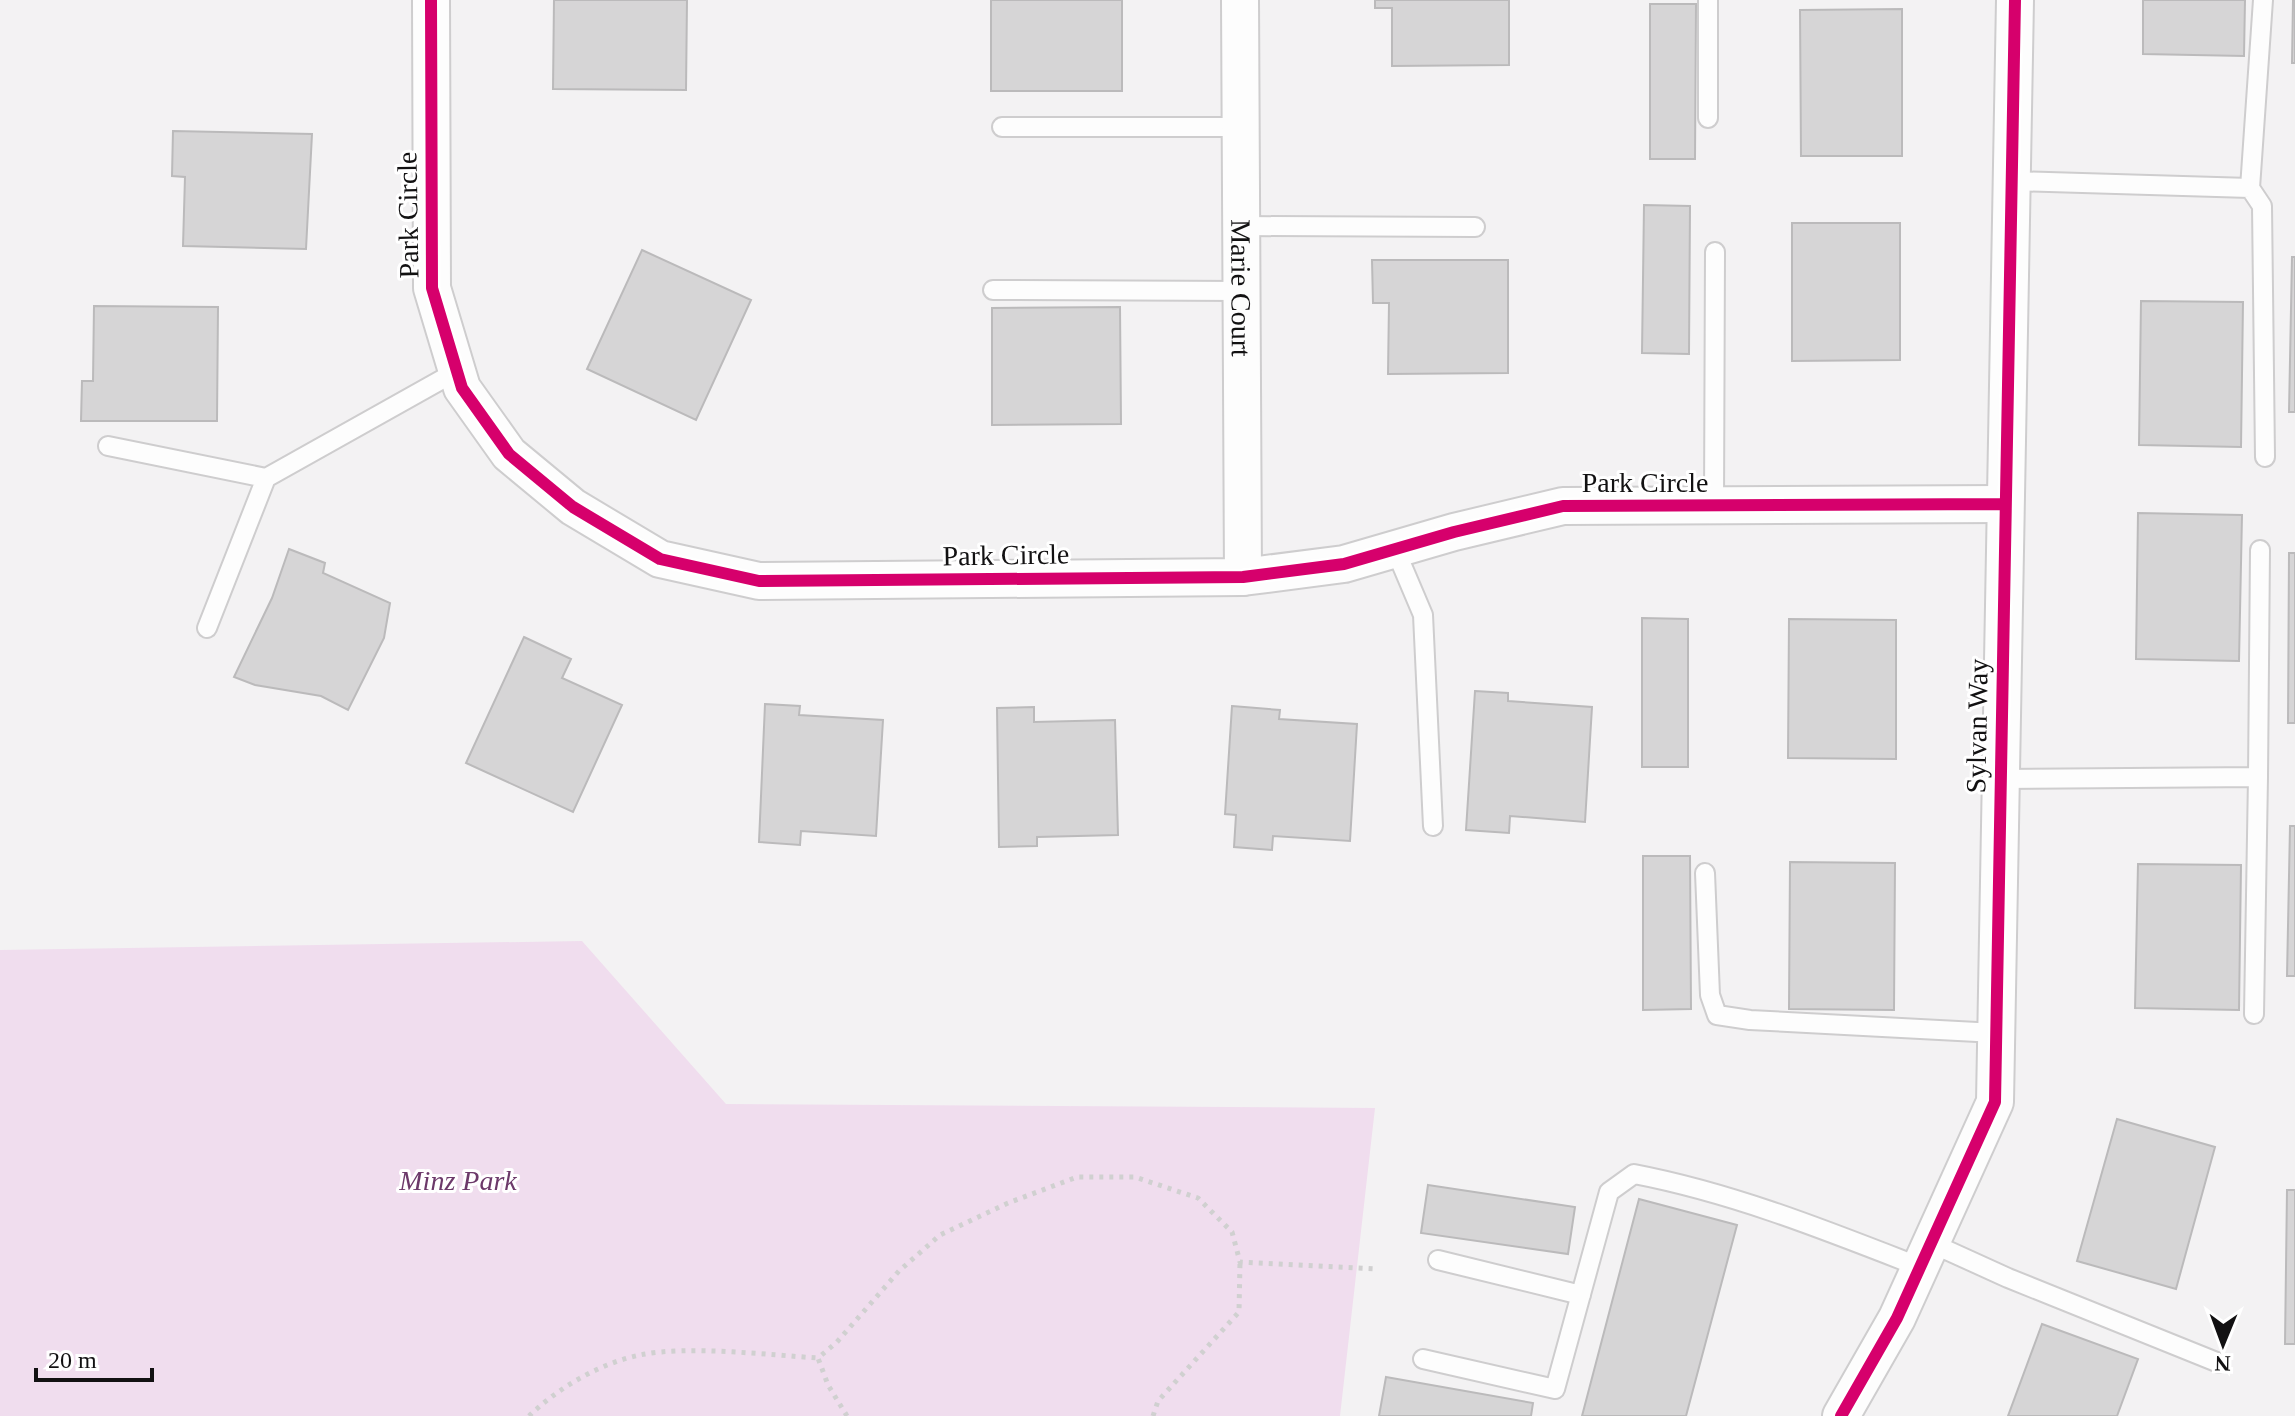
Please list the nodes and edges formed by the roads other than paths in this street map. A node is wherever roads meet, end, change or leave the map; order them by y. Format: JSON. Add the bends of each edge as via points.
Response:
{"nodes":[{"id":1,"x":431,"y":0,"type":"edge"},
{"id":2,"x":1240,"y":0,"type":"edge"},
{"id":3,"x":1708,"y":0,"type":"edge"},
{"id":4,"x":2015,"y":0,"type":"edge"},
{"id":5,"x":2263,"y":0,"type":"edge"},
{"id":6,"x":1708,"y":118,"type":"dead end"},
{"id":7,"x":1002,"y":127,"type":"dead end"},
{"id":8,"x":1241,"y":127,"type":"junction"},
{"id":9,"x":2011,"y":181,"type":"junction"},
{"id":10,"x":2250,"y":188,"type":"junction"},
{"id":11,"x":1242,"y":226,"type":"junction"},
{"id":12,"x":1475,"y":227,"type":"dead end"},
{"id":13,"x":1715,"y":252,"type":"dead end"},
{"id":14,"x":993,"y":290,"type":"dead end"},
{"id":15,"x":1242,"y":291,"type":"junction"},
{"id":16,"x":457,"y":371,"type":"junction"},
{"id":17,"x":108,"y":446,"type":"dead end"},
{"id":18,"x":2265,"y":457,"type":"dead end"},
{"id":19,"x":266,"y":478,"type":"junction"},
{"id":20,"x":2004,"y":504,"type":"junction"},
{"id":21,"x":1714,"y":505,"type":"junction"},
{"id":22,"x":1395,"y":549,"type":"junction"},
{"id":23,"x":2260,"y":550,"type":"dead end"},
{"id":24,"x":1243,"y":577,"type":"junction"},
{"id":25,"x":207,"y":628,"type":"dead end"},
{"id":26,"x":2258,"y":777,"type":"junction"},
{"id":27,"x":2000,"y":779,"type":"junction"},
{"id":28,"x":1433,"y":826,"type":"dead end"},
{"id":29,"x":1705,"y":873,"type":"dead end"},
{"id":30,"x":2254,"y":1014,"type":"dead end"},
{"id":31,"x":1996,"y":1033,"type":"junction"},
{"id":32,"x":1925,"y":1255,"type":"junction"},
{"id":33,"x":1438,"y":1260,"type":"dead end"},
{"id":34,"x":1581,"y":1295,"type":"junction"},
{"id":35,"x":1423,"y":1359,"type":"dead end"},
{"id":36,"x":2219,"y":1363,"type":"dead end"},
{"id":37,"x":1841,"y":1416,"type":"edge"}],
"edges":[{"from":1,"to":16,"type":"street","name":"Park Circle","via":[[432,288]]},
{"from":2,"to":8,"type":"street","name":"Marie Court"},
{"from":3,"to":6,"type":"lane"},
{"from":4,"to":9,"type":"street","name":"Sylvan Way"},
{"from":5,"to":10,"type":"lane"},
{"from":7,"to":8,"type":"lane"},
{"from":8,"to":11,"type":"street","name":"Marie Court"},
{"from":9,"to":10,"type":"lane"},
{"from":9,"to":20,"type":"street","name":"Sylvan Way"},
{"from":10,"to":18,"type":"lane","via":[[2262,206]]},
{"from":11,"to":12,"type":"lane"},
{"from":11,"to":15,"type":"street","name":"Marie Court"},
{"from":13,"to":21,"type":"lane"},
{"from":14,"to":15,"type":"lane"},
{"from":15,"to":24,"type":"street","name":"Marie Court"},
{"from":16,"to":19,"type":"lane"},
{"from":16,"to":24,"type":"street","name":"Park Circle","via":[[462,388],[509,454],[573,507],[660,559],[759,581]]},
{"from":17,"to":19,"type":"lane"},
{"from":19,"to":25,"type":"lane"},
{"from":20,"to":21,"type":"street","name":"Park Circle"},
{"from":20,"to":27,"type":"street","name":"Sylvan Way"},
{"from":21,"to":22,"type":"street","name":"Park Circle","via":[[1563,506]]},
{"from":22,"to":24,"type":"street","name":"Park Circle","via":[[1344,564]]},
{"from":22,"to":28,"type":"lane","via":[[1423,615]]},
{"from":23,"to":26,"type":"lane"},
{"from":26,"to":27,"type":"lane"},
{"from":26,"to":30,"type":"lane"},
{"from":27,"to":31,"type":"street","name":"Sylvan Way"},
{"from":29,"to":31,"type":"lane","via":[[1710,995],[1717,1015]]},
{"from":31,"to":32,"type":"street","name":"Sylvan Way","via":[[1995,1102]]},
{"from":32,"to":34,"type":"lane","via":[[1696,1186],[1634,1174],[1609,1192]]},
{"from":32,"to":36,"type":"lane","via":[[2008,1278]]},
{"from":32,"to":37,"type":"street","name":"Sylvan Way","via":[[1897,1318]]},
{"from":33,"to":34,"type":"lane"},
{"from":34,"to":35,"type":"lane","via":[[1555,1389]]}]}
